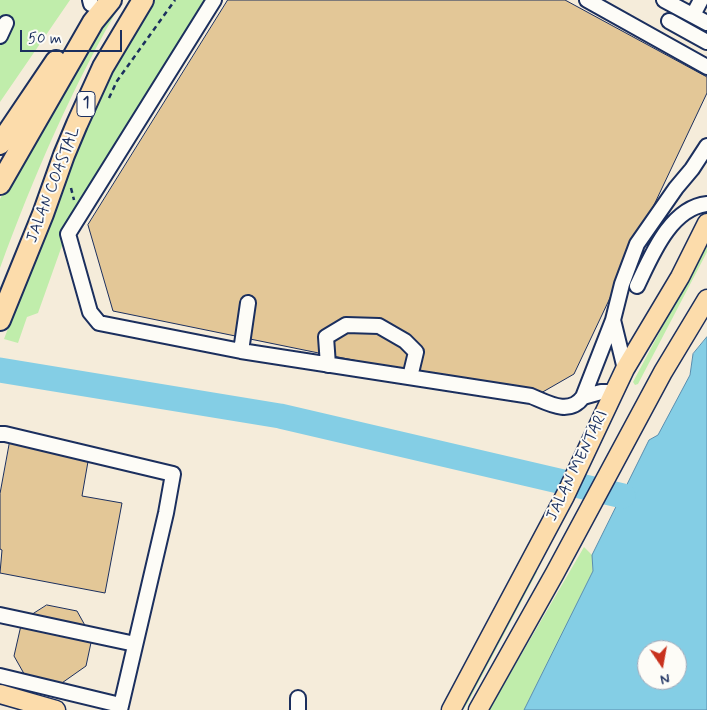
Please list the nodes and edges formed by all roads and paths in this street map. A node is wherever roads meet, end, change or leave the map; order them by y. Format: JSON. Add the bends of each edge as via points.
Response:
{"nodes":[{"id":1,"x":143,"y":0,"type":"edge"},
{"id":2,"x":176,"y":0,"type":"edge"},
{"id":3,"x":214,"y":0,"type":"edge"},
{"id":4,"x":587,"y":0,"type":"edge"},
{"id":5,"x":664,"y":0,"type":"edge"},
{"id":6,"x":701,"y":0,"type":"edge"},
{"id":7,"x":96,"y":1,"type":"edge"},
{"id":8,"x":693,"y":15,"type":"junction"},
{"id":9,"x":669,"y":21,"type":"dead end"},
{"id":10,"x":707,"y":23,"type":"edge"},
{"id":11,"x":707,"y":42,"type":"edge"},
{"id":12,"x":707,"y":67,"type":"edge"},
{"id":13,"x":105,"y":106,"type":"dead end"},
{"id":14,"x":0,"y":144,"type":"edge"},
{"id":15,"x":707,"y":146,"type":"edge"},
{"id":16,"x":68,"y":180,"type":"dead end"},
{"id":17,"x":0,"y":184,"type":"edge"},
{"id":18,"x":707,"y":204,"type":"edge"},
{"id":19,"x":75,"y":205,"type":"dead end"},
{"id":20,"x":707,"y":223,"type":"edge"},
{"id":21,"x":637,"y":286,"type":"dead end"},
{"id":22,"x":707,"y":299,"type":"edge"},
{"id":23,"x":248,"y":303,"type":"dead end"},
{"id":24,"x":707,"y":314,"type":"edge"},
{"id":25,"x":0,"y":320,"type":"edge"},
{"id":26,"x":613,"y":320,"type":"junction"},
{"id":27,"x":241,"y":350,"type":"junction"},
{"id":28,"x":328,"y":365,"type":"junction"},
{"id":29,"x":625,"y":369,"type":"junction"},
{"id":30,"x":663,"y":372,"type":"junction"},
{"id":31,"x":410,"y":377,"type":"junction"},
{"id":32,"x":614,"y":392,"type":"junction"},
{"id":33,"x":583,"y":397,"type":"junction"},
{"id":34,"x":0,"y":434,"type":"edge"},
{"id":35,"x":0,"y":615,"type":"edge"},
{"id":36,"x":135,"y":644,"type":"junction"},
{"id":37,"x":0,"y":676,"type":"edge"},
{"id":38,"x":0,"y":694,"type":"edge"},
{"id":39,"x":454,"y":703,"type":"edge"},
{"id":40,"x":120,"y":708,"type":"edge"},
{"id":41,"x":56,"y":710,"type":"edge"},
{"id":42,"x":444,"y":710,"type":"edge"},
{"id":43,"x":478,"y":710,"type":"edge"}],
"edges":[{"from":1,"to":25,"type":"highway","name":"JALAN COASTAL","number":"1","via":[[103,67],[77,124]]},
{"from":2,"to":13,"type":"path","via":[[117,81]]},
{"from":3,"to":27,"type":"lane","via":[[68,234],[90,312],[99,323]]},
{"from":4,"to":12,"type":"lane"},
{"from":5,"to":8,"type":"lane"},
{"from":6,"to":8,"type":"lane"},
{"from":7,"to":14,"type":"highway","number":"1"},
{"from":7,"to":17,"type":"highway","number":"1","via":[[94,22]]},
{"from":8,"to":10,"type":"lane"},
{"from":9,"to":11,"type":"lane"},
{"from":15,"to":26,"type":"lane","via":[[637,244]]},
{"from":16,"to":19,"type":"path"},
{"from":18,"to":21,"type":"lane","via":[[684,213],[660,240]]},
{"from":20,"to":29,"type":"main road","name":"JALAN MENTARI","via":[[680,277]]},
{"from":22,"to":30,"type":"main road","name":"JALAN MENTARI"},
{"from":23,"to":27,"type":"lane"},
{"from":24,"to":30,"type":"lane"},
{"from":26,"to":29,"type":"lane"},
{"from":26,"to":33,"type":"lane"},
{"from":27,"to":28,"type":"lane"},
{"from":28,"to":31,"type":"lane"},
{"from":28,"to":31,"type":"lane","via":[[326,337],[346,325],[379,326],[416,352]]},
{"from":29,"to":32,"type":"main road","name":"JALAN MENTARI"},
{"from":30,"to":43,"type":"main road","name":"JALAN MENTARI"},
{"from":31,"to":33,"type":"lane","via":[[530,396],[565,408],[578,404]]},
{"from":32,"to":33,"type":"lane"},
{"from":32,"to":39,"type":"main road","name":"JALAN MENTARI","via":[[565,496]]},
{"from":34,"to":36,"type":"lane","via":[[173,474]]},
{"from":35,"to":36,"type":"lane"},
{"from":36,"to":40,"type":"lane"},
{"from":37,"to":40,"type":"lane"},
{"from":38,"to":41,"type":"main road"},
{"from":39,"to":42,"type":"main road","name":"JALAN MENTARI"}]}
